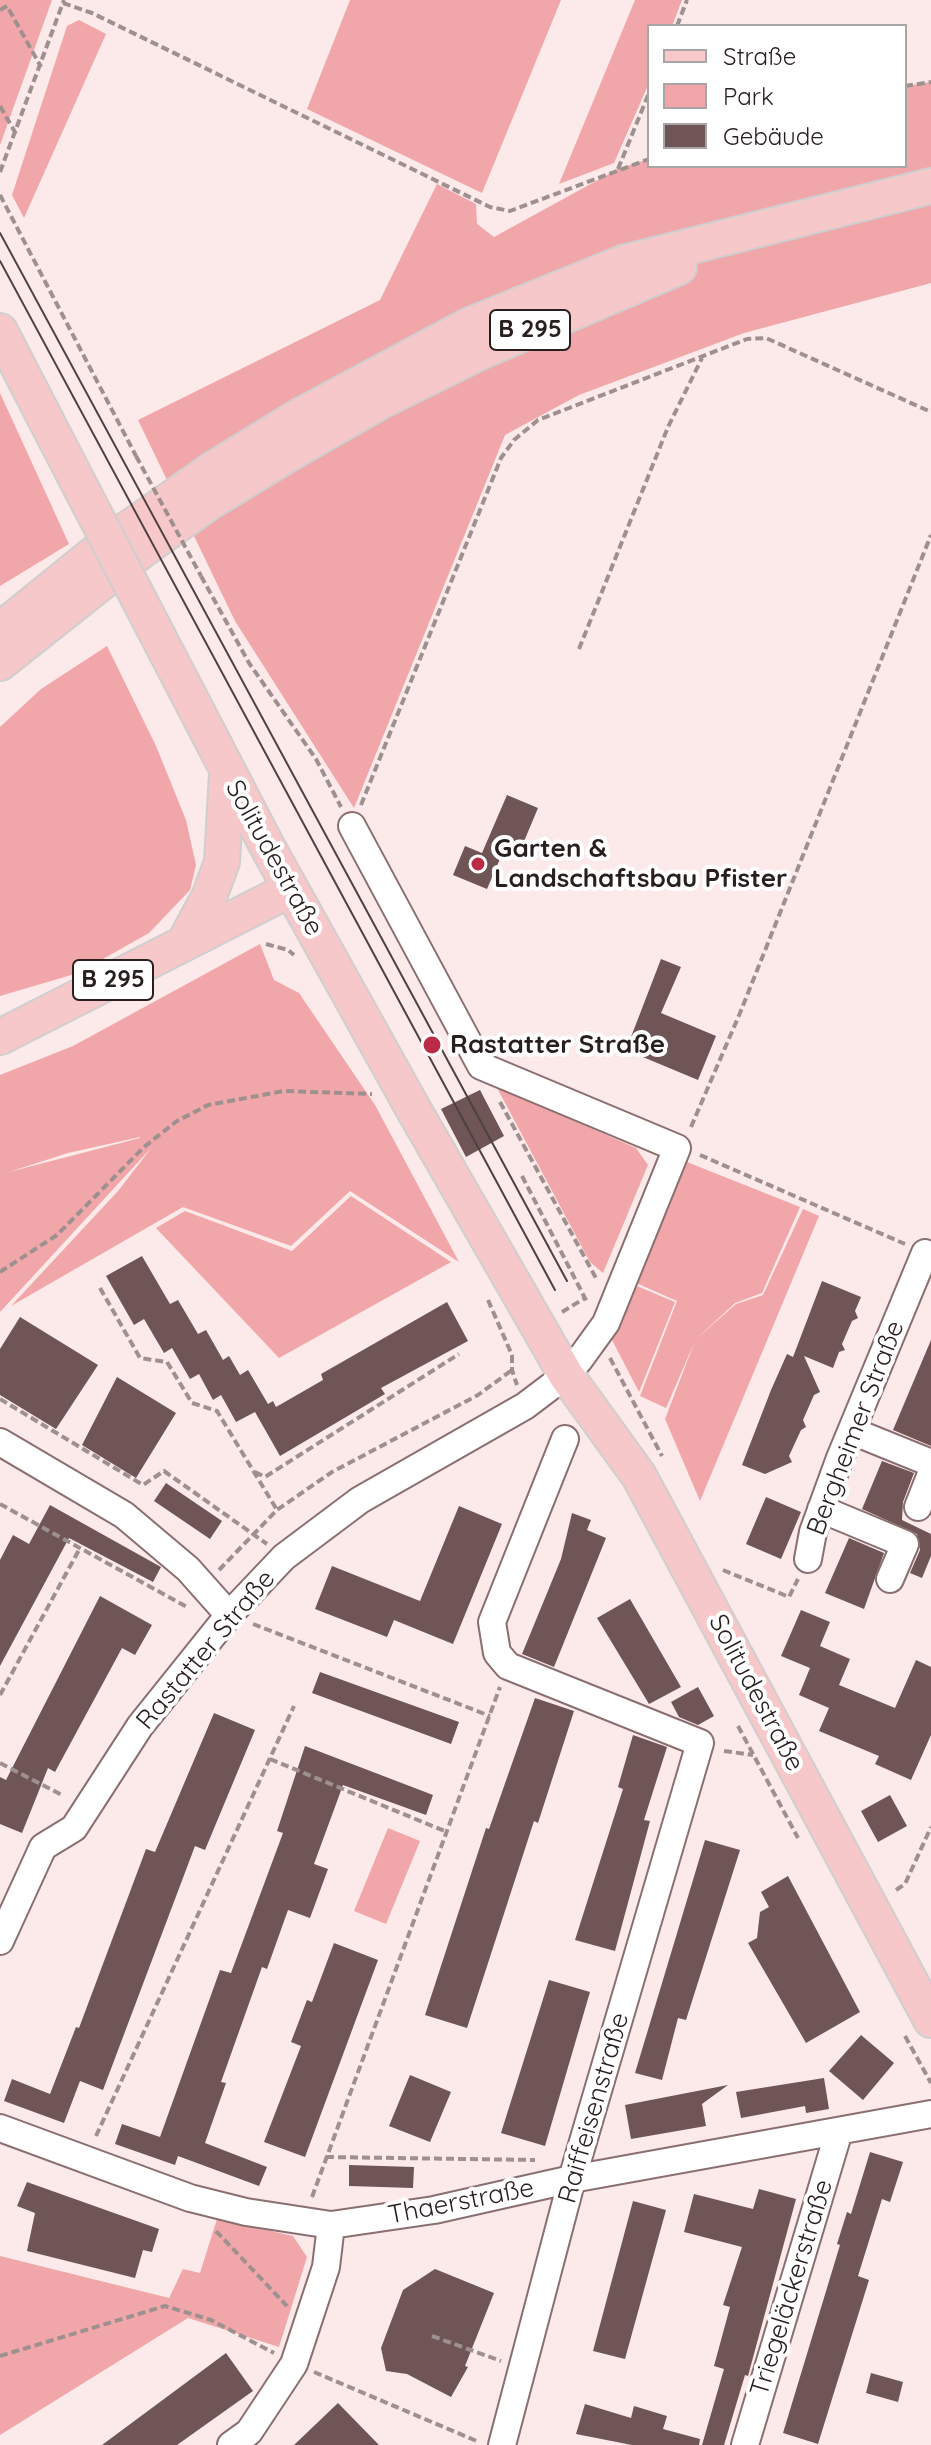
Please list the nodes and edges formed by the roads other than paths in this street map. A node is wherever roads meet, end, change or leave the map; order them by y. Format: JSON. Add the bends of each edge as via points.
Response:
{"nodes":[{"id":1,"x":931,"y":186,"type":"edge"},
{"id":2,"x":778,"y":224,"type":"junction"},
{"id":3,"x":0,"y":331,"type":"edge"},
{"id":4,"x":47,"y":590,"type":"junction"},
{"id":5,"x":0,"y":610,"type":"edge"},
{"id":6,"x":0,"y":630,"type":"edge"},
{"id":7,"x":0,"y":663,"type":"edge"},
{"id":8,"x":227,"y":771,"type":"junction"},
{"id":9,"x":352,"y":826,"type":"road end"},
{"id":10,"x":291,"y":889,"type":"junction"},
{"id":11,"x":184,"y":943,"type":"junction"},
{"id":12,"x":41,"y":1015,"type":"junction"},
{"id":13,"x":0,"y":1020,"type":"edge"},
{"id":14,"x":0,"y":1037,"type":"edge"},
{"id":15,"x":928,"y":1254,"type":"edge"},
{"id":16,"x":566,"y":1375,"type":"junction"},
{"id":17,"x":852,"y":1431,"type":"junction"},
{"id":18,"x":565,"y":1439,"type":"dead end"},
{"id":19,"x":0,"y":1442,"type":"edge"},
{"id":20,"x":931,"y":1463,"type":"edge"},
{"id":21,"x":931,"y":1474,"type":"edge"},
{"id":22,"x":918,"y":1507,"type":"dead end"},
{"id":23,"x":821,"y":1509,"type":"junction"},
{"id":24,"x":808,"y":1559,"type":"road end"},
{"id":25,"x":890,"y":1579,"type":"dead end"},
{"id":26,"x":229,"y":1615,"type":"junction"},
{"id":27,"x":0,"y":1941,"type":"edge"},
{"id":28,"x":916,"y":2024,"type":"edge"},
{"id":29,"x":931,"y":2114,"type":"edge"},
{"id":30,"x":0,"y":2128,"type":"edge"},
{"id":31,"x":839,"y":2131,"type":"junction"},
{"id":32,"x":575,"y":2170,"type":"junction"},
{"id":33,"x":331,"y":2225,"type":"junction"},
{"id":34,"x":504,"y":2444,"type":"edge"},
{"id":35,"x":231,"y":2445,"type":"edge"},
{"id":36,"x":745,"y":2445,"type":"edge"}],
"edges":[{"from":1,"to":2,"type":"main road","number":"B 295"},
{"from":2,"to":4,"type":"main road","number":"B 295","via":[[623,263],[470,325],[212,470]]},
{"from":2,"to":7,"type":"main road","number":"B 295","via":[[482,351],[381,401],[208,503]]},
{"from":3,"to":8,"type":"main road","name":"Solitudestraße","bridge":true},
{"from":4,"to":5,"type":"main road","number":"B 295"},
{"from":4,"to":6,"type":"main road","number":"B 295"},
{"from":8,"to":10,"type":"main road","name":"Solitudestraße"},
{"from":8,"to":11,"type":"main road","number":"B 295","via":[[222,862]]},
{"from":9,"to":16,"type":"street","via":[[481,1066],[677,1148],[606,1323]]},
{"from":10,"to":11,"type":"main road","number":"B 295"},
{"from":10,"to":16,"type":"main road","name":"Solitudestraße"},
{"from":11,"to":12,"type":"main road","number":"B 295"},
{"from":12,"to":13,"type":"main road","number":"B 295"},
{"from":12,"to":14,"type":"main road","number":"B 295"},
{"from":15,"to":17,"type":"street","name":"Bergheimer Straße"},
{"from":16,"to":26,"type":"street","name":"Rastatter Straße","via":[[525,1406],[360,1500],[284,1557]]},
{"from":16,"to":28,"type":"main road","name":"Solitudestraße","via":[[639,1476]]},
{"from":17,"to":20,"type":"street"},
{"from":17,"to":23,"type":"street","name":"Bergheimer Straße"},
{"from":18,"to":32,"type":"street","name":"Raiffeisenstraße","via":[[492,1622],[497,1653],[508,1666],[700,1743]]},
{"from":19,"to":26,"type":"street","via":[[124,1515],[188,1569]]},
{"from":21,"to":22,"type":"street"},
{"from":23,"to":24,"type":"street","name":"Bergheimer Straße"},
{"from":23,"to":25,"type":"street","via":[[905,1544]]},
{"from":26,"to":27,"type":"street","name":"Rastatter Straße","via":[[140,1726],[74,1828],[43,1847]]},
{"from":29,"to":31,"type":"street","name":"Thaerstraße"},
{"from":30,"to":33,"type":"street","name":"Thaerstraße","via":[[190,2198]]},
{"from":31,"to":32,"type":"street","name":"Thaerstraße"},
{"from":31,"to":36,"type":"street","name":"Triegeläckerstraße"},
{"from":32,"to":33,"type":"street","name":"Thaerstraße","via":[[434,2210]]},
{"from":32,"to":34,"type":"street","name":"Raiffeisenstraße"},
{"from":33,"to":35,"type":"street","via":[[326,2267],[294,2364],[249,2432]]}]}
